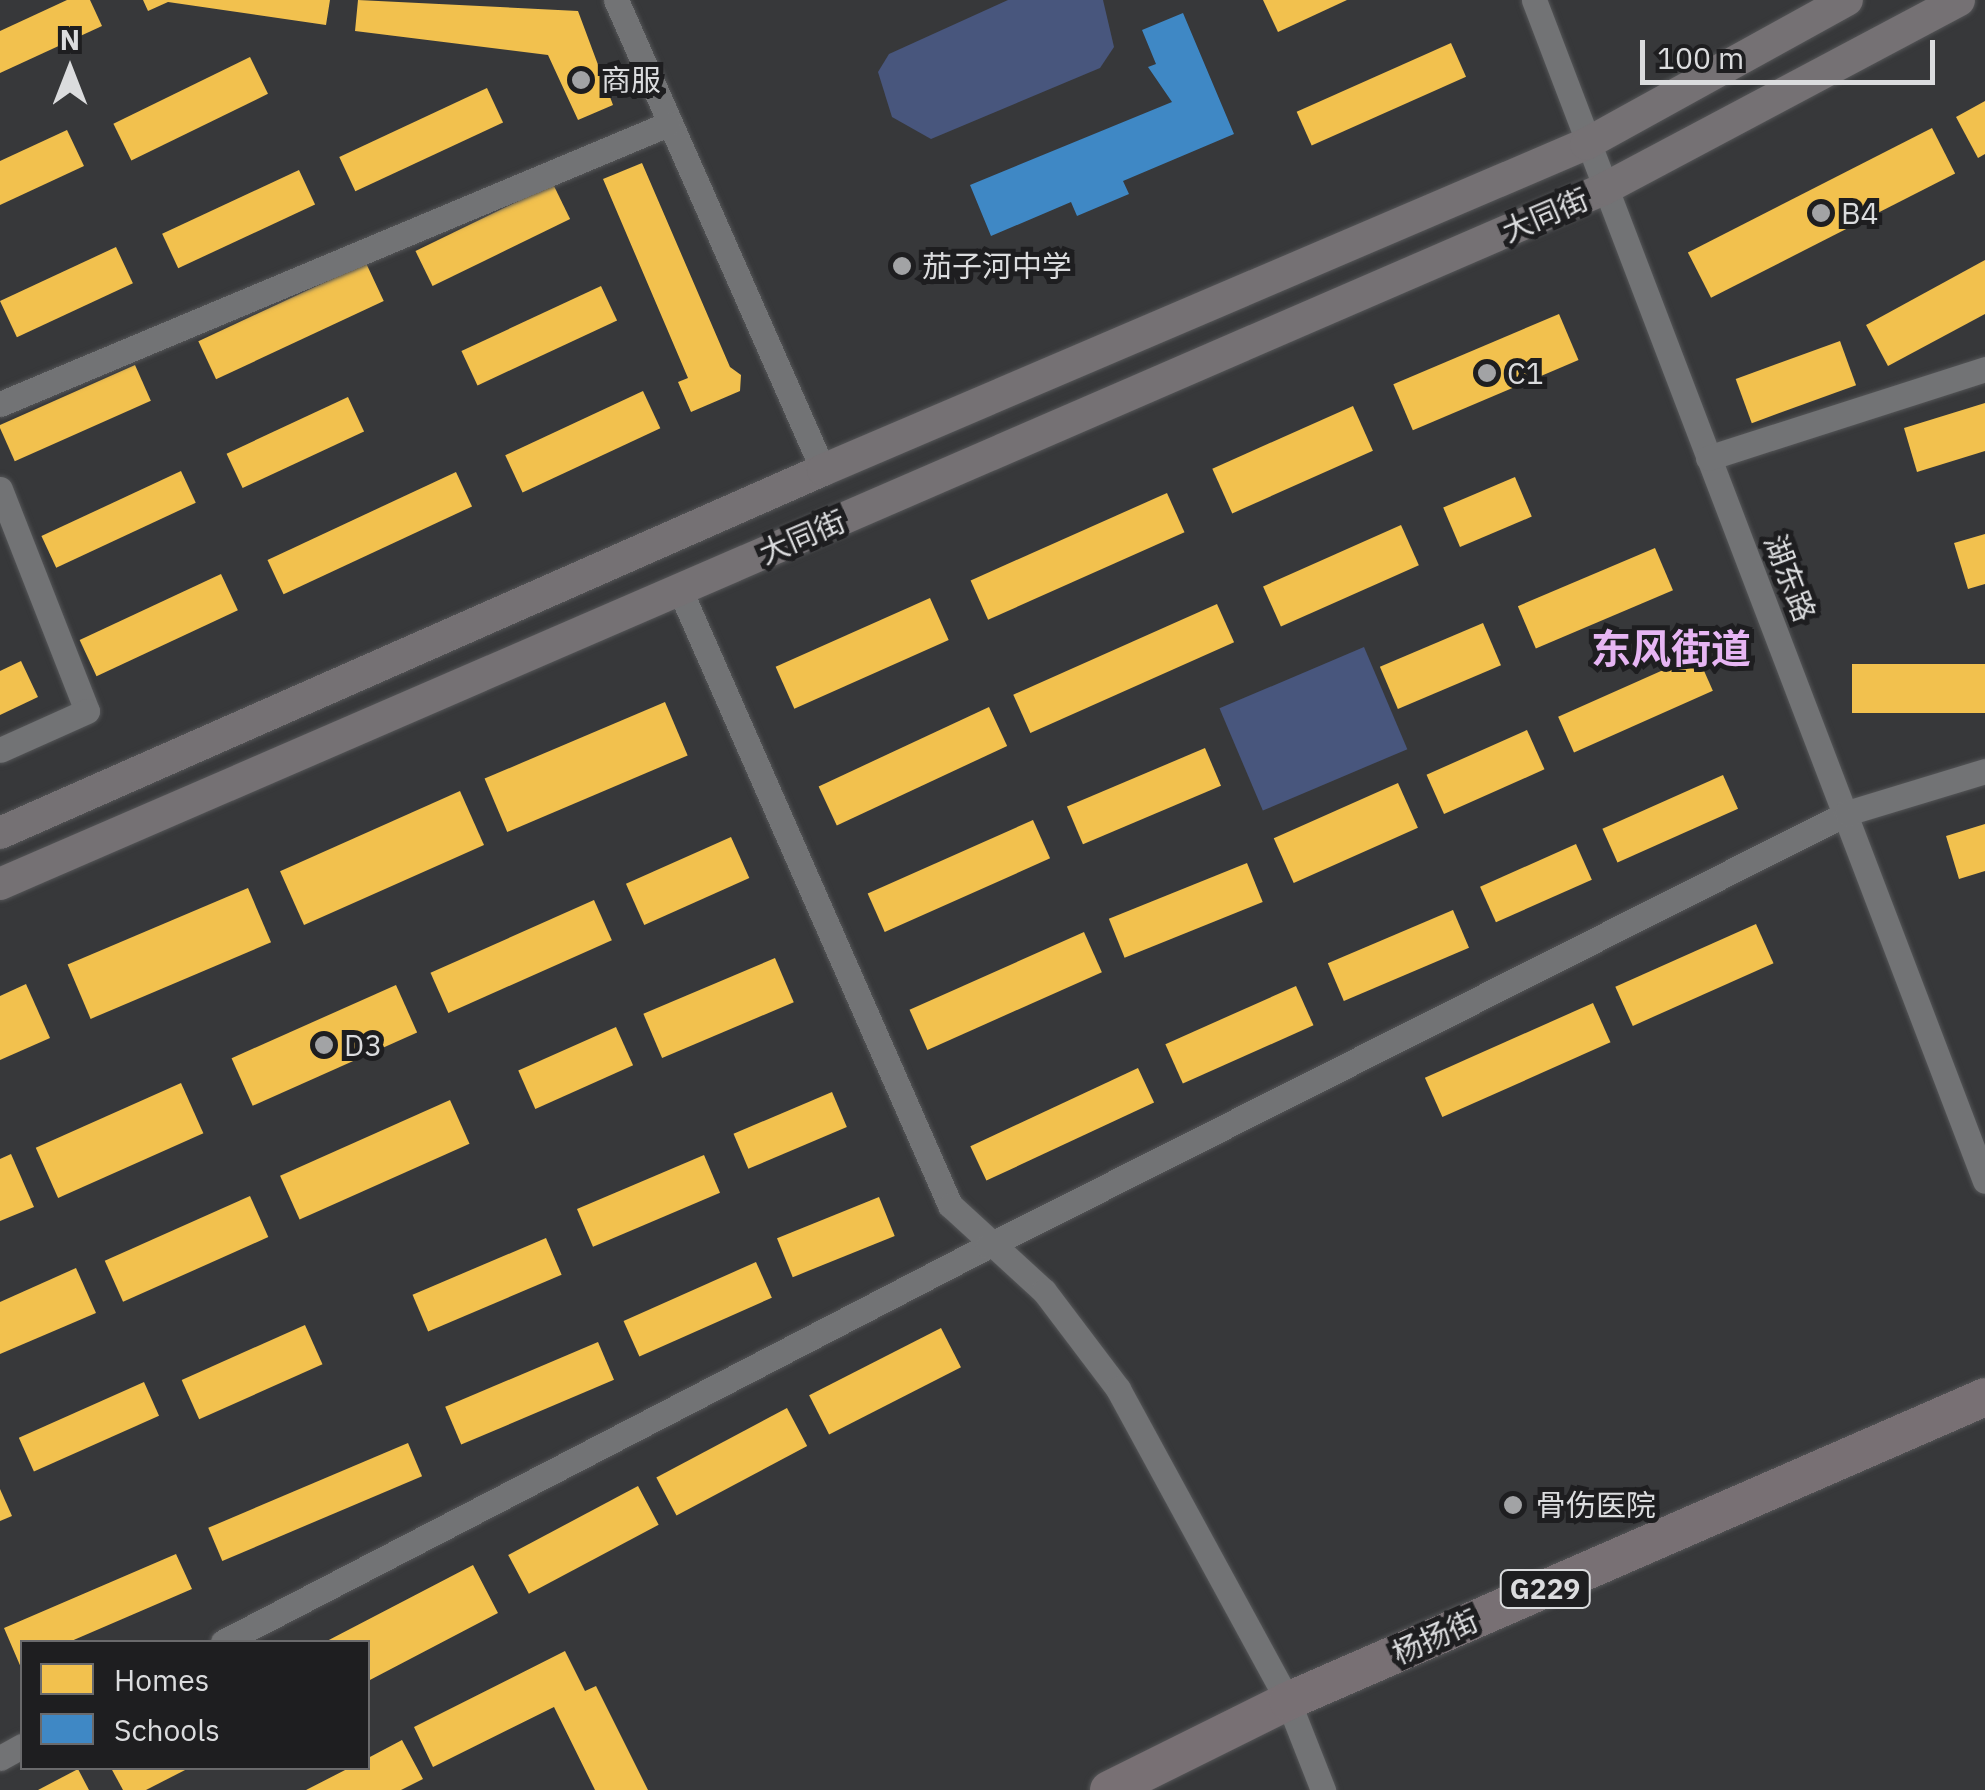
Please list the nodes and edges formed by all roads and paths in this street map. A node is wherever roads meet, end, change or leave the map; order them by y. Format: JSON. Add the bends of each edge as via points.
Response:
{"nodes":[{"id":1,"x":616,"y":0,"type":"edge"},
{"id":2,"x":1534,"y":0,"type":"edge"},
{"id":3,"x":1848,"y":0,"type":"edge"},
{"id":4,"x":1960,"y":0,"type":"edge"},
{"id":5,"x":668,"y":124,"type":"junction"},
{"id":6,"x":1586,"y":144,"type":"junction"},
{"id":7,"x":1604,"y":190,"type":"junction"},
{"id":8,"x":1985,"y":369,"type":"edge"},
{"id":9,"x":0,"y":404,"type":"edge"},
{"id":10,"x":1708,"y":458,"type":"junction"},
{"id":11,"x":823,"y":470,"type":"junction"},
{"id":12,"x":0,"y":489,"type":"edge"},
{"id":13,"x":680,"y":590,"type":"junction"},
{"id":14,"x":0,"y":750,"type":"edge"},
{"id":15,"x":1985,"y":771,"type":"edge"},
{"id":16,"x":1847,"y":813,"type":"junction"},
{"id":17,"x":0,"y":833,"type":"edge"},
{"id":18,"x":0,"y":884,"type":"edge"},
{"id":19,"x":1985,"y":1181,"type":"edge"},
{"id":20,"x":988,"y":1246,"type":"junction"},
{"id":21,"x":1985,"y":1397,"type":"edge"},
{"id":22,"x":227,"y":1640,"type":"edge"},
{"id":23,"x":1288,"y":1702,"type":"junction"},
{"id":24,"x":1109,"y":1790,"type":"edge"},
{"id":25,"x":1323,"y":1790,"type":"edge"}],
"edges":[{"from":1,"to":5,"type":"street"},
{"from":2,"to":6,"type":"street","name":"湖东路"},
{"from":3,"to":6,"type":"main road","name":"大同街"},
{"from":4,"to":7,"type":"main road","name":"大同街"},
{"from":5,"to":9,"type":"street"},
{"from":5,"to":11,"type":"street"},
{"from":6,"to":7,"type":"street","name":"湖东路"},
{"from":6,"to":11,"type":"main road","name":"大同街"},
{"from":7,"to":10,"type":"street","name":"湖东路"},
{"from":7,"to":13,"type":"main road","name":"大同街"},
{"from":8,"to":10,"type":"street"},
{"from":10,"to":16,"type":"street","name":"湖东路"},
{"from":11,"to":17,"type":"main road","name":"大同街"},
{"from":12,"to":14,"type":"street","via":[[87,711]]},
{"from":13,"to":18,"type":"main road","name":"大同街"},
{"from":13,"to":20,"type":"street","via":[[950,1205]]},
{"from":15,"to":16,"type":"street"},
{"from":16,"to":19,"type":"street","name":"湖东路"},
{"from":16,"to":20,"type":"street"},
{"from":20,"to":22,"type":"street"},
{"from":20,"to":23,"type":"street","via":[[1018,1263],[1118,1389]]},
{"from":21,"to":23,"type":"highway","name":"杨扬街","number":"G229"},
{"from":23,"to":24,"type":"highway","name":"杨扬街","number":"G229"},
{"from":23,"to":25,"type":"street"}]}
